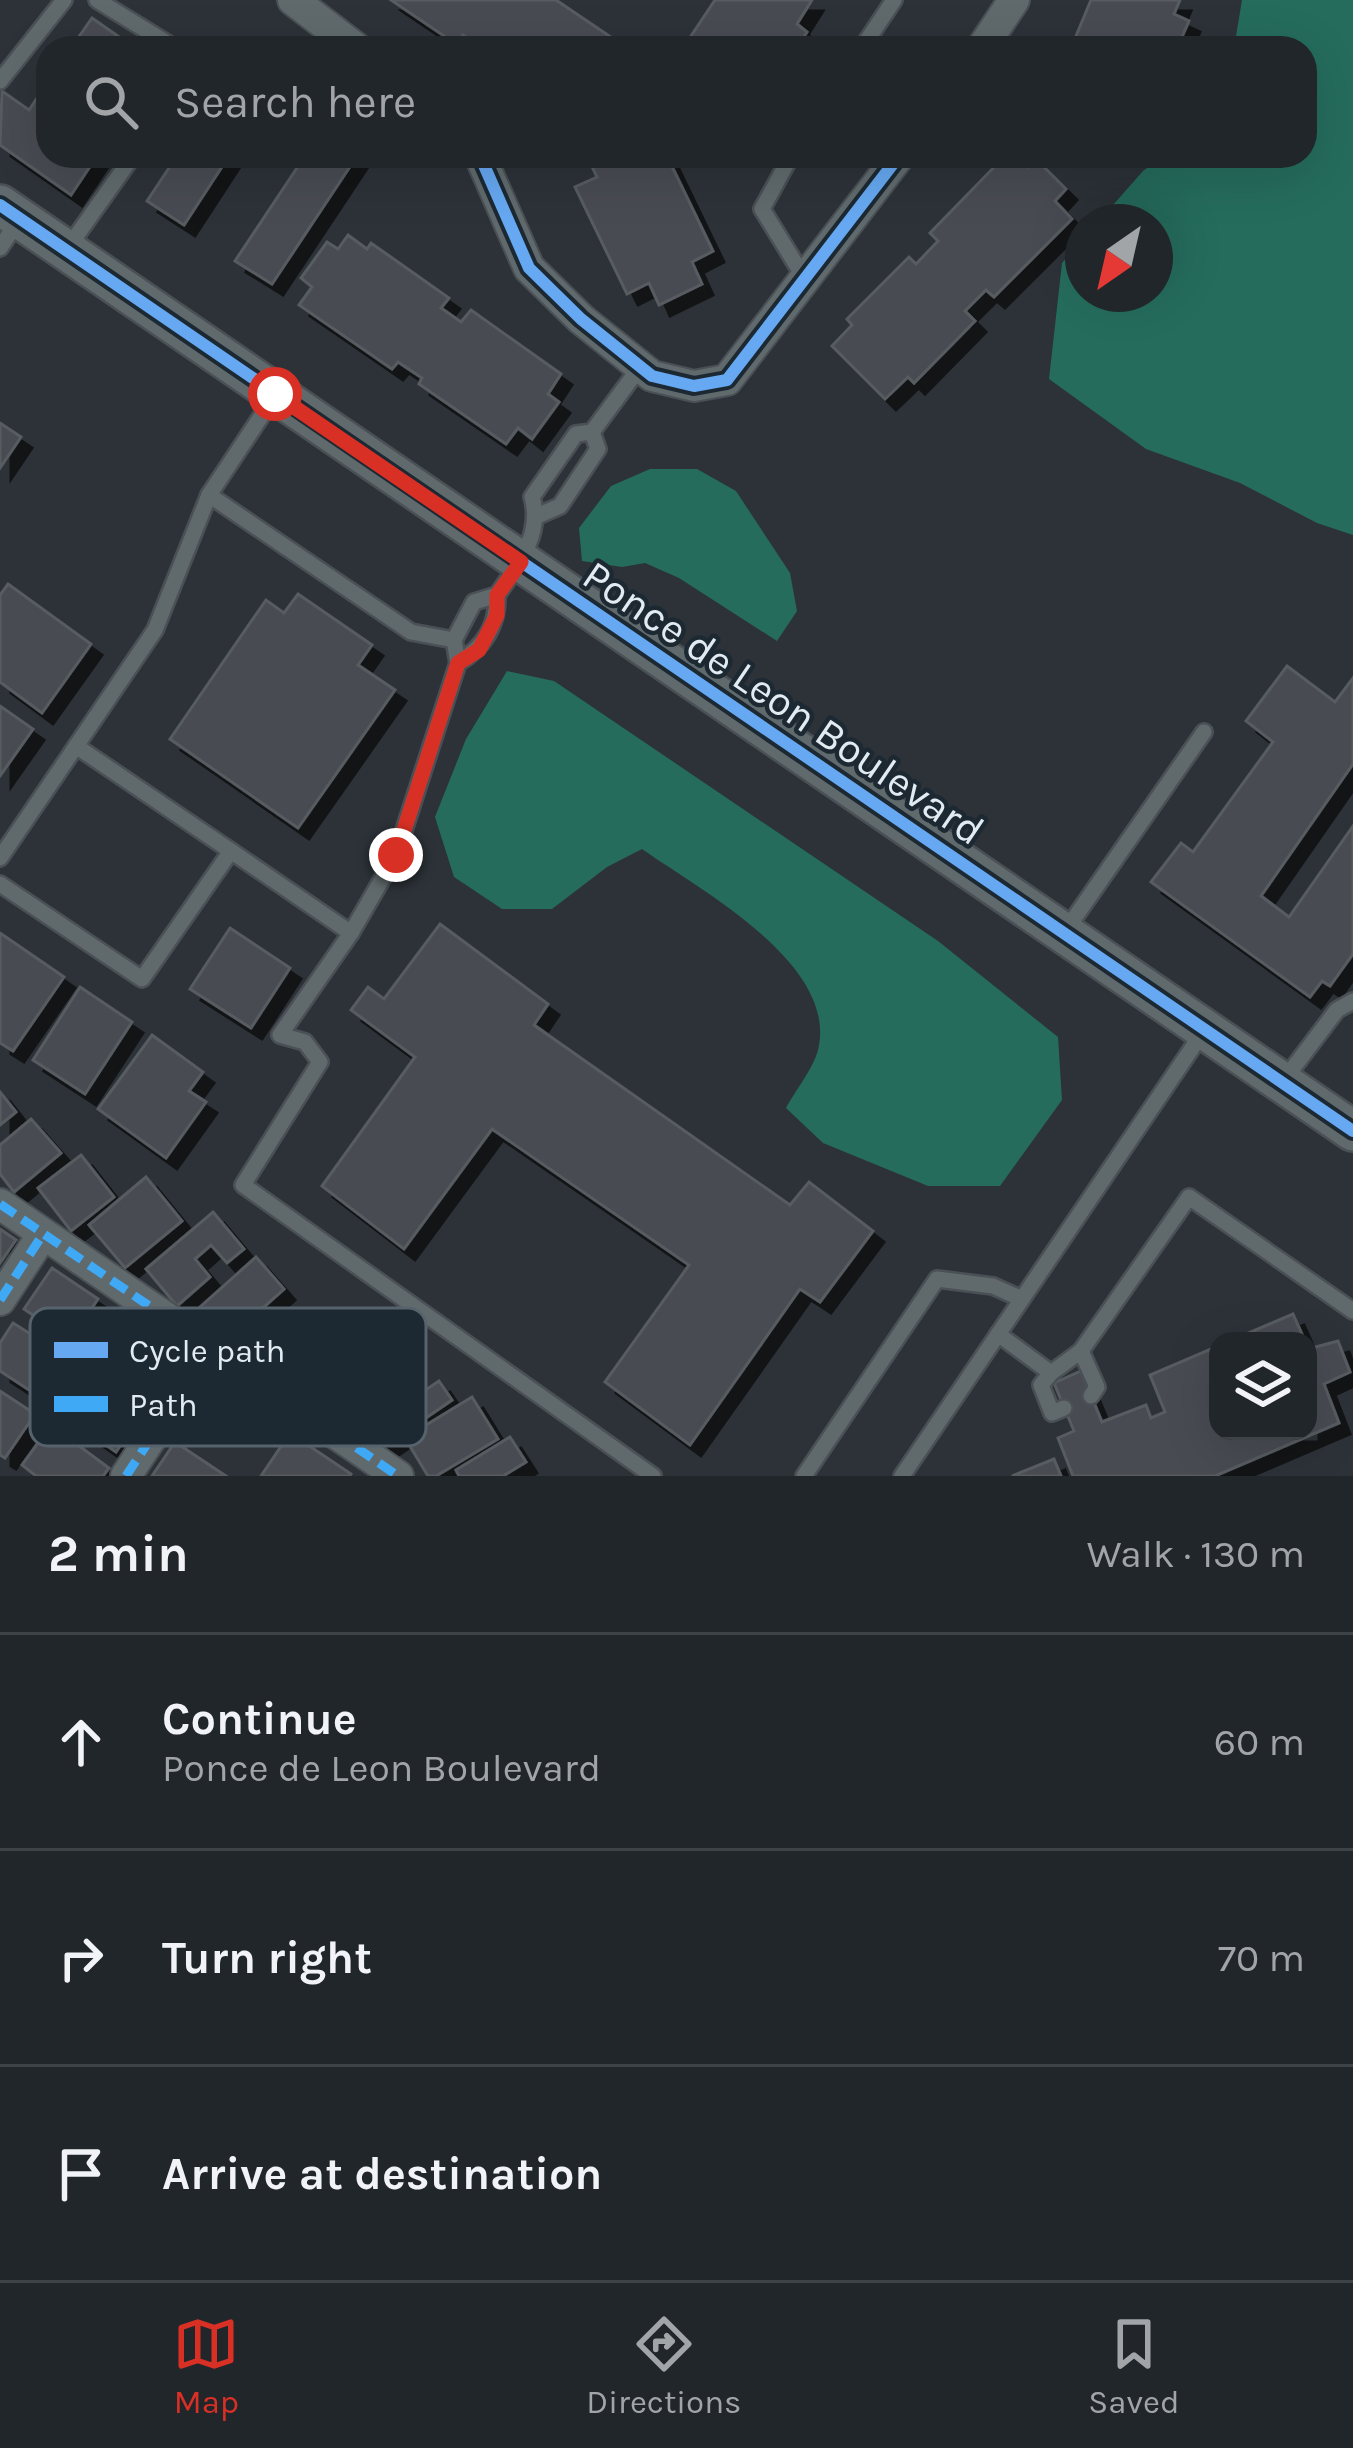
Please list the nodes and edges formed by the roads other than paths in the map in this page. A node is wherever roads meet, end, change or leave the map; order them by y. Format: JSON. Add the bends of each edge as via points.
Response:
{"nodes":[{"id":1,"x":64,"y":0,"type":"edge"},
{"id":2,"x":97,"y":0,"type":"edge"},
{"id":3,"x":293,"y":0,"type":"edge"},
{"id":4,"x":894,"y":0,"type":"edge"},
{"id":5,"x":1014,"y":0,"type":"edge"},
{"id":6,"x":156,"y":36,"type":"edge"},
{"id":7,"x":340,"y":36,"type":"edge"},
{"id":8,"x":870,"y":36,"type":"edge"},
{"id":9,"x":990,"y":36,"type":"edge"},
{"id":10,"x":0,"y":81,"type":"edge"},
{"id":11,"x":124,"y":168,"type":"edge"},
{"id":12,"x":485,"y":168,"type":"edge"},
{"id":13,"x":784,"y":168,"type":"edge"},
{"id":14,"x":890,"y":168,"type":"edge"},
{"id":15,"x":6,"y":224,"type":"edge"},
{"id":16,"x":67,"y":249,"type":"junction"},
{"id":17,"x":805,"y":279,"type":"junction"},
{"id":18,"x":640,"y":367,"type":"junction"},
{"id":19,"x":275,"y":394,"type":"junction"},
{"id":20,"x":592,"y":432,"type":"junction"},
{"id":21,"x":208,"y":494,"type":"junction"},
{"id":22,"x":538,"y":516,"type":"junction"},
{"id":23,"x":521,"y":562,"type":"junction"},
{"id":24,"x":497,"y":595,"type":"junction"},
{"id":25,"x":454,"y":640,"type":"junction"},
{"id":26,"x":458,"y":663,"type":"junction"},
{"id":27,"x":1204,"y":732,"type":"dead end"},
{"id":28,"x":76,"y":746,"type":"junction"},
{"id":29,"x":231,"y":851,"type":"junction"},
{"id":30,"x":0,"y":858,"type":"edge"},
{"id":31,"x":0,"y":884,"type":"edge"},
{"id":32,"x":351,"y":933,"type":"junction"},
{"id":33,"x":1064,"y":933,"type":"junction"},
{"id":34,"x":1353,"y":1001,"type":"edge"},
{"id":35,"x":1205,"y":1029,"type":"junction"},
{"id":36,"x":1282,"y":1083,"type":"junction"},
{"id":37,"x":1353,"y":1131,"type":"edge"},
{"id":38,"x":0,"y":1204,"type":"edge"},
{"id":39,"x":43,"y":1234,"type":"junction"},
{"id":40,"x":1022,"y":1299,"type":"junction"},
{"id":41,"x":0,"y":1300,"type":"edge"},
{"id":42,"x":151,"y":1308,"type":"edge"},
{"id":43,"x":416,"y":1308,"type":"edge"},
{"id":44,"x":1353,"y":1311,"type":"edge"},
{"id":45,"x":426,"y":1315,"type":"edge"},
{"id":46,"x":998,"y":1334,"type":"junction"},
{"id":47,"x":1081,"y":1352,"type":"junction"},
{"id":48,"x":1051,"y":1372,"type":"junction"},
{"id":49,"x":1091,"y":1396,"type":"dead end"},
{"id":50,"x":1064,"y":1408,"type":"dead end"},
{"id":51,"x":146,"y":1446,"type":"edge"},
{"id":52,"x":348,"y":1446,"type":"edge"},
{"id":53,"x":384,"y":1472,"type":"edge"},
{"id":54,"x":126,"y":1476,"type":"edge"},
{"id":55,"x":653,"y":1476,"type":"edge"},
{"id":56,"x":804,"y":1476,"type":"edge"},
{"id":57,"x":902,"y":1476,"type":"edge"}],
"edges":[{"from":1,"to":10,"type":"lane"},
{"from":2,"to":6,"type":"lane"},
{"from":3,"to":7,"type":"street"},
{"from":4,"to":8,"type":"lane"},
{"from":5,"to":9,"type":"street"},
{"from":11,"to":16,"type":"lane"},
{"from":12,"to":18,"type":"street","via":[[529,268]]},
{"from":13,"to":17,"type":"lane","via":[[762,209]]},
{"from":14,"to":17,"type":"street"},
{"from":15,"to":16,"type":"street","name":"Ponce de Leon Boulevard"},
{"from":16,"to":19,"type":"street","name":"Ponce de Leon Boulevard"},
{"from":17,"to":18,"type":"street","via":[[727,380],[694,386]]},
{"from":18,"to":20,"type":"lane"},
{"from":19,"to":21,"type":"lane"},
{"from":19,"to":23,"type":"street","name":"Ponce de Leon Boulevard"},
{"from":20,"to":22,"type":"lane","via":[[598,449],[560,506]]},
{"from":20,"to":22,"type":"lane","via":[[576,434],[532,496]]},
{"from":21,"to":25,"type":"lane","via":[[411,632]]},
{"from":21,"to":28,"type":"lane","via":[[155,630]]},
{"from":22,"to":23,"type":"lane"},
{"from":23,"to":24,"type":"lane"},
{"from":23,"to":33,"type":"street","name":"Ponce de Leon Boulevard"},
{"from":24,"to":25,"type":"lane","via":[[474,602]]},
{"from":24,"to":26,"type":"lane","via":[[497,615],[479,650]]},
{"from":25,"to":26,"type":"lane"},
{"from":26,"to":32,"type":"lane","via":[[396,855]]},
{"from":27,"to":33,"type":"lane"},
{"from":28,"to":29,"type":"lane"},
{"from":28,"to":30,"type":"lane"},
{"from":29,"to":31,"type":"lane","via":[[142,979]]},
{"from":29,"to":32,"type":"lane"},
{"from":32,"to":43,"type":"lane","via":[[280,1035],[304,1042],[320,1062],[242,1185]]},
{"from":33,"to":35,"type":"street","name":"Ponce de Leon Boulevard"},
{"from":34,"to":36,"type":"lane","via":[[1337,1010]]},
{"from":35,"to":36,"type":"street","name":"Ponce de Leon Boulevard"},
{"from":35,"to":40,"type":"lane"},
{"from":36,"to":37,"type":"street","name":"Ponce de Leon Boulevard"},
{"from":38,"to":39,"type":"street"},
{"from":39,"to":41,"type":"street"},
{"from":39,"to":42,"type":"street"},
{"from":40,"to":46,"type":"lane"},
{"from":40,"to":56,"type":"lane","via":[[938,1279]]},
{"from":44,"to":47,"type":"lane","via":[[1189,1197]]},
{"from":45,"to":55,"type":"lane"},
{"from":46,"to":48,"type":"lane"},
{"from":46,"to":57,"type":"lane"},
{"from":47,"to":48,"type":"lane"},
{"from":47,"to":49,"type":"lane","via":[[1097,1387]]},
{"from":48,"to":50,"type":"lane","via":[[1041,1385],[1052,1413]]},
{"from":51,"to":54,"type":"street"},
{"from":52,"to":53,"type":"street"}]}
